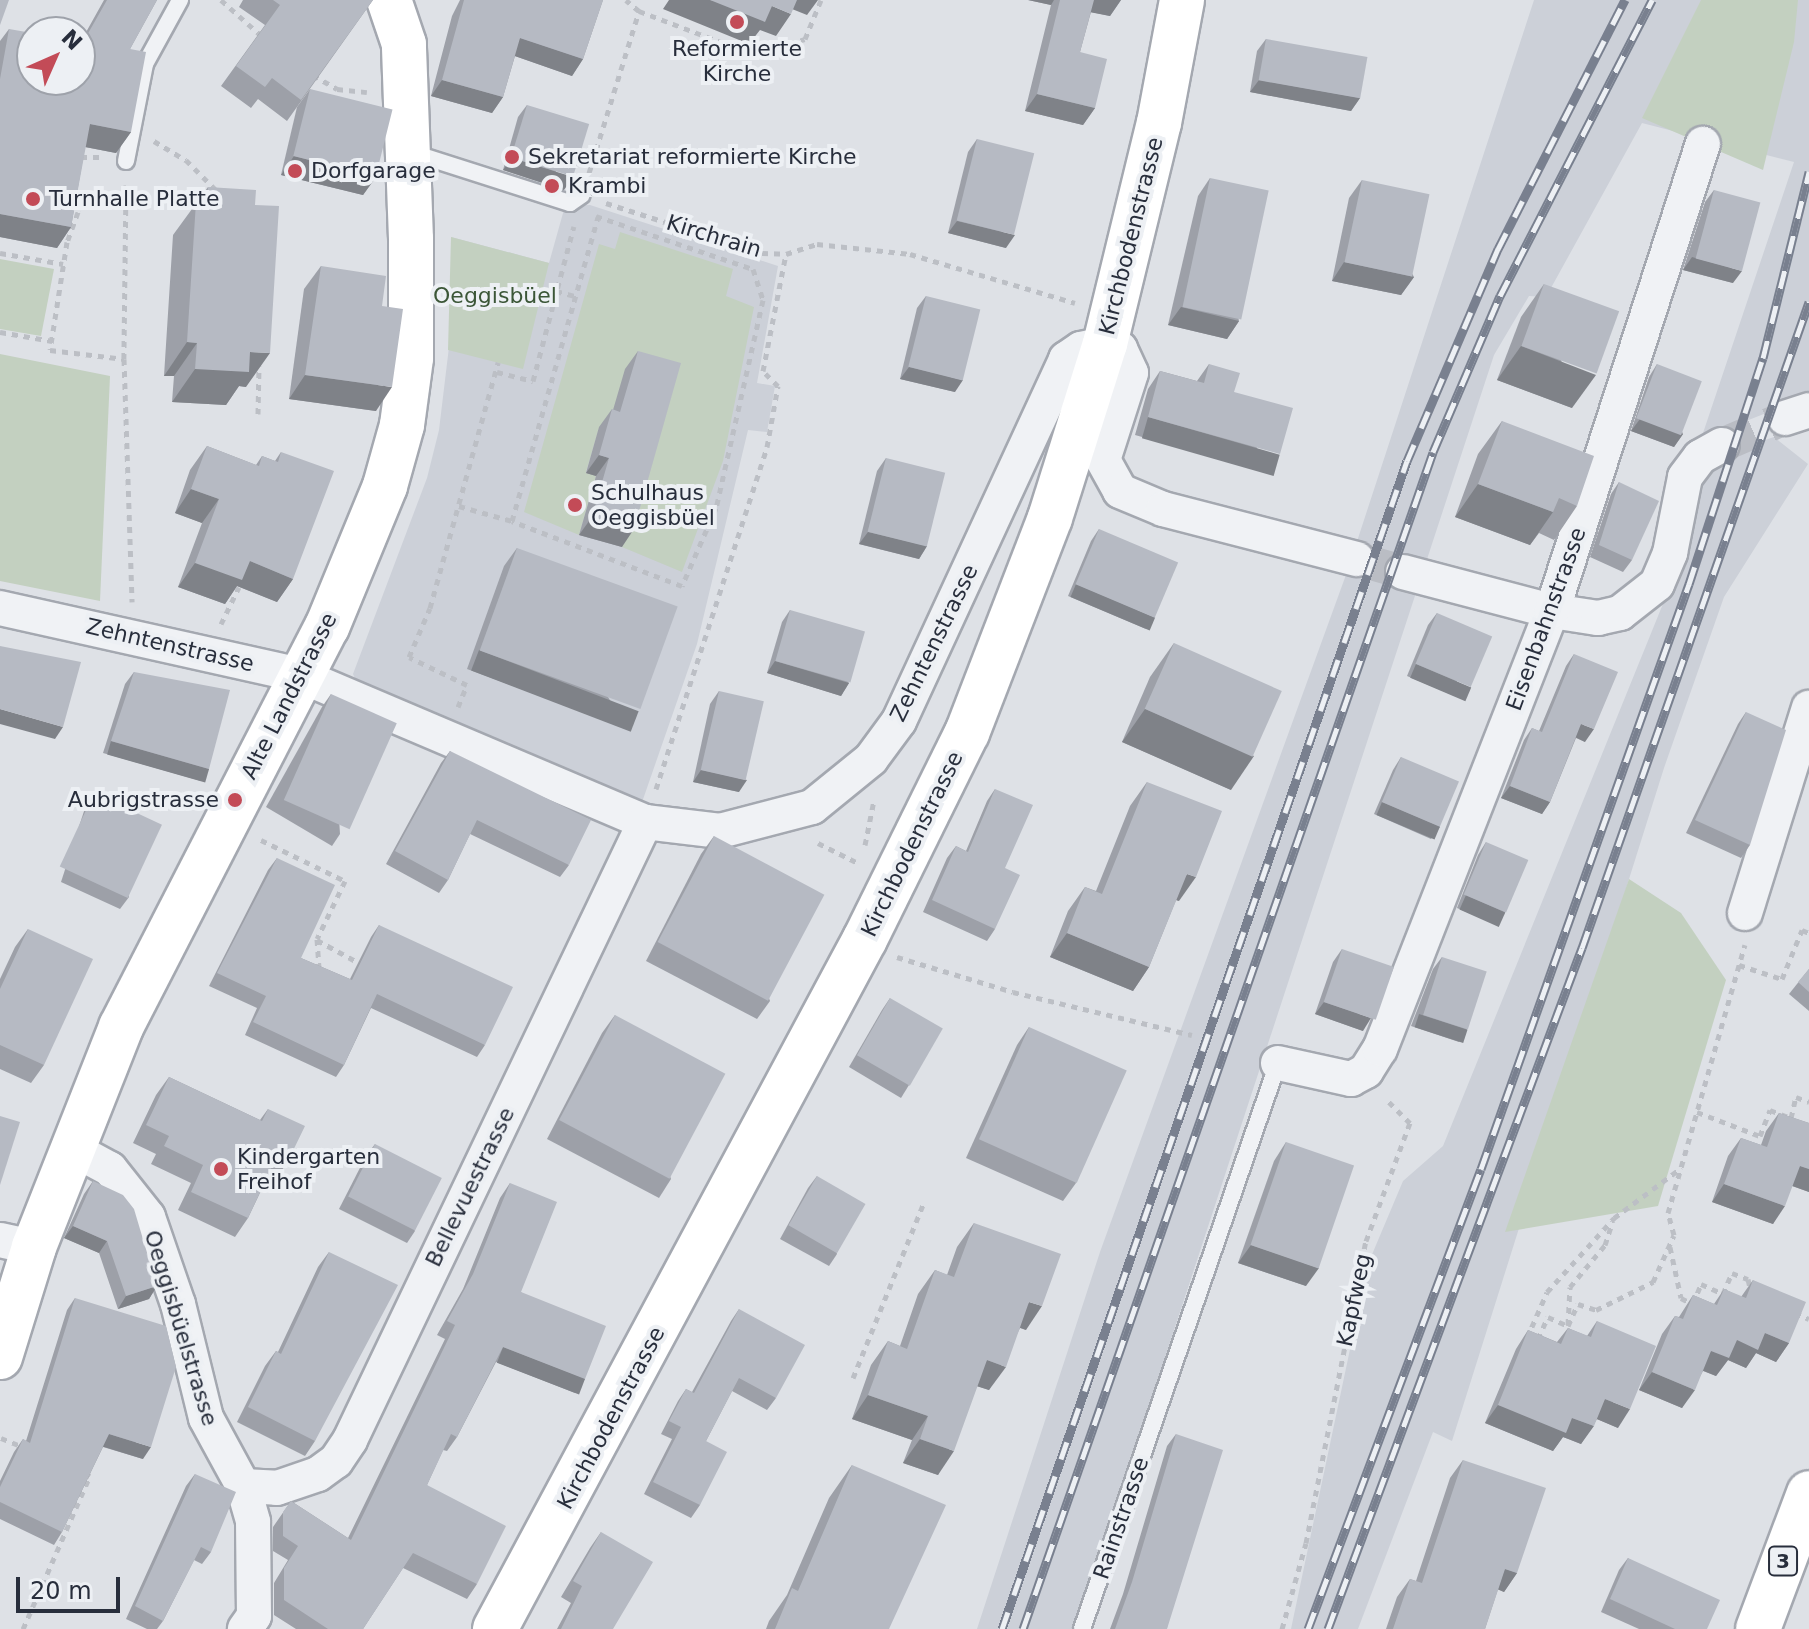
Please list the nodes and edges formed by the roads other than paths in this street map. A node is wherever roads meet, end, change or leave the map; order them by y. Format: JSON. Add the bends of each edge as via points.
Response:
{"nodes":[{"id":1,"x":180,"y":0,"type":"edge"},
{"id":2,"x":389,"y":0,"type":"edge"},
{"id":3,"x":1182,"y":0,"type":"edge"},
{"id":4,"x":1703,"y":144,"type":"dead end"},
{"id":5,"x":408,"y":151,"type":"junction"},
{"id":6,"x":126,"y":161,"type":"edge"},
{"id":7,"x":580,"y":203,"type":"road end"},
{"id":8,"x":1105,"y":344,"type":"junction"},
{"id":9,"x":1722,"y":445,"type":"tunnel mouth"},
{"id":10,"x":1357,"y":559,"type":"tunnel mouth"},
{"id":11,"x":1403,"y":572,"type":"tunnel mouth"},
{"id":12,"x":0,"y":608,"type":"edge"},
{"id":13,"x":1552,"y":611,"type":"junction"},
{"id":14,"x":299,"y":675,"type":"junction"},
{"id":15,"x":1809,"y":708,"type":"edge"},
{"id":16,"x":645,"y":822,"type":"junction"},
{"id":17,"x":1745,"y":913,"type":"road end"},
{"id":18,"x":1278,"y":1063,"type":"joint"},
{"id":19,"x":71,"y":1148,"type":"junction"},
{"id":20,"x":17,"y":1244,"type":"edge"},
{"id":21,"x":0,"y":1357,"type":"edge"},
{"id":22,"x":243,"y":1486,"type":"junction"},
{"id":23,"x":1809,"y":1493,"type":"edge"},
{"id":24,"x":258,"y":1625,"type":"edge"},
{"id":25,"x":495,"y":1629,"type":"edge"},
{"id":26,"x":1082,"y":1629,"type":"edge"},
{"id":27,"x":1758,"y":1629,"type":"edge"}],
"edges":[{"from":1,"to":6,"type":"lane","via":[[145,64]]},
{"from":2,"to":5,"type":"street","name":"Alte Landstrasse","via":[[404,44]]},
{"from":3,"to":8,"type":"street","name":"Kirchbodenstrasse","via":[[1159,123]]},
{"from":4,"to":13,"type":"street","name":"Eisenbahnstrasse"},
{"from":5,"to":7,"type":"lane"},
{"from":5,"to":14,"type":"street","name":"Alte Landstrasse","via":[[413,293],[402,425],[363,542],[327,627]]},
{"from":8,"to":10,"type":"street","via":[[1120,349],[1131,373],[1103,460],[1120,491],[1163,509]]},
{"from":8,"to":16,"type":"street","name":"Zehntenstrasse","via":[[1066,359],[899,721],[844,786],[795,814],[720,831]]},
{"from":8,"to":25,"type":"street","name":"Kirchbodenstrasse","via":[[1050,518],[967,733],[865,939]]},
{"from":9,"to":13,"type":"street","via":[[1700,457],[1685,477],[1670,553],[1657,584],[1644,598],[1610,616]]},
{"from":11,"to":13,"type":"street"},
{"from":12,"to":14,"type":"street","name":"Zehntenstrasse"},
{"from":13,"to":18,"type":"street","name":"Eisenbahnstrasse","via":[[1380,1049],[1356,1078]]},
{"from":14,"to":16,"type":"street","name":"Zehntenstrasse"},
{"from":14,"to":19,"type":"street","name":"Alte Landstrasse","via":[[121,1027]]},
{"from":15,"to":17,"type":"street"},
{"from":16,"to":22,"type":"street","name":"Bellevuestrasse","via":[[350,1440],[336,1461],[318,1474],[277,1488]]},
{"from":18,"to":26,"type":"lane","name":"Rainstrasse"},
{"from":19,"to":20,"type":"street","name":"Alte Landstrasse"},
{"from":19,"to":22,"type":"street","name":"Oeggisbüelstrasse","via":[[110,1169],[148,1217],[178,1304],[206,1418]]},
{"from":20,"to":21,"type":"street","name":"Alte Landstrasse"},
{"from":22,"to":24,"type":"street","name":"Oeggisbüelstrasse","via":[[253,1522]]},
{"from":23,"to":27,"type":"street","number":"3"}]}
